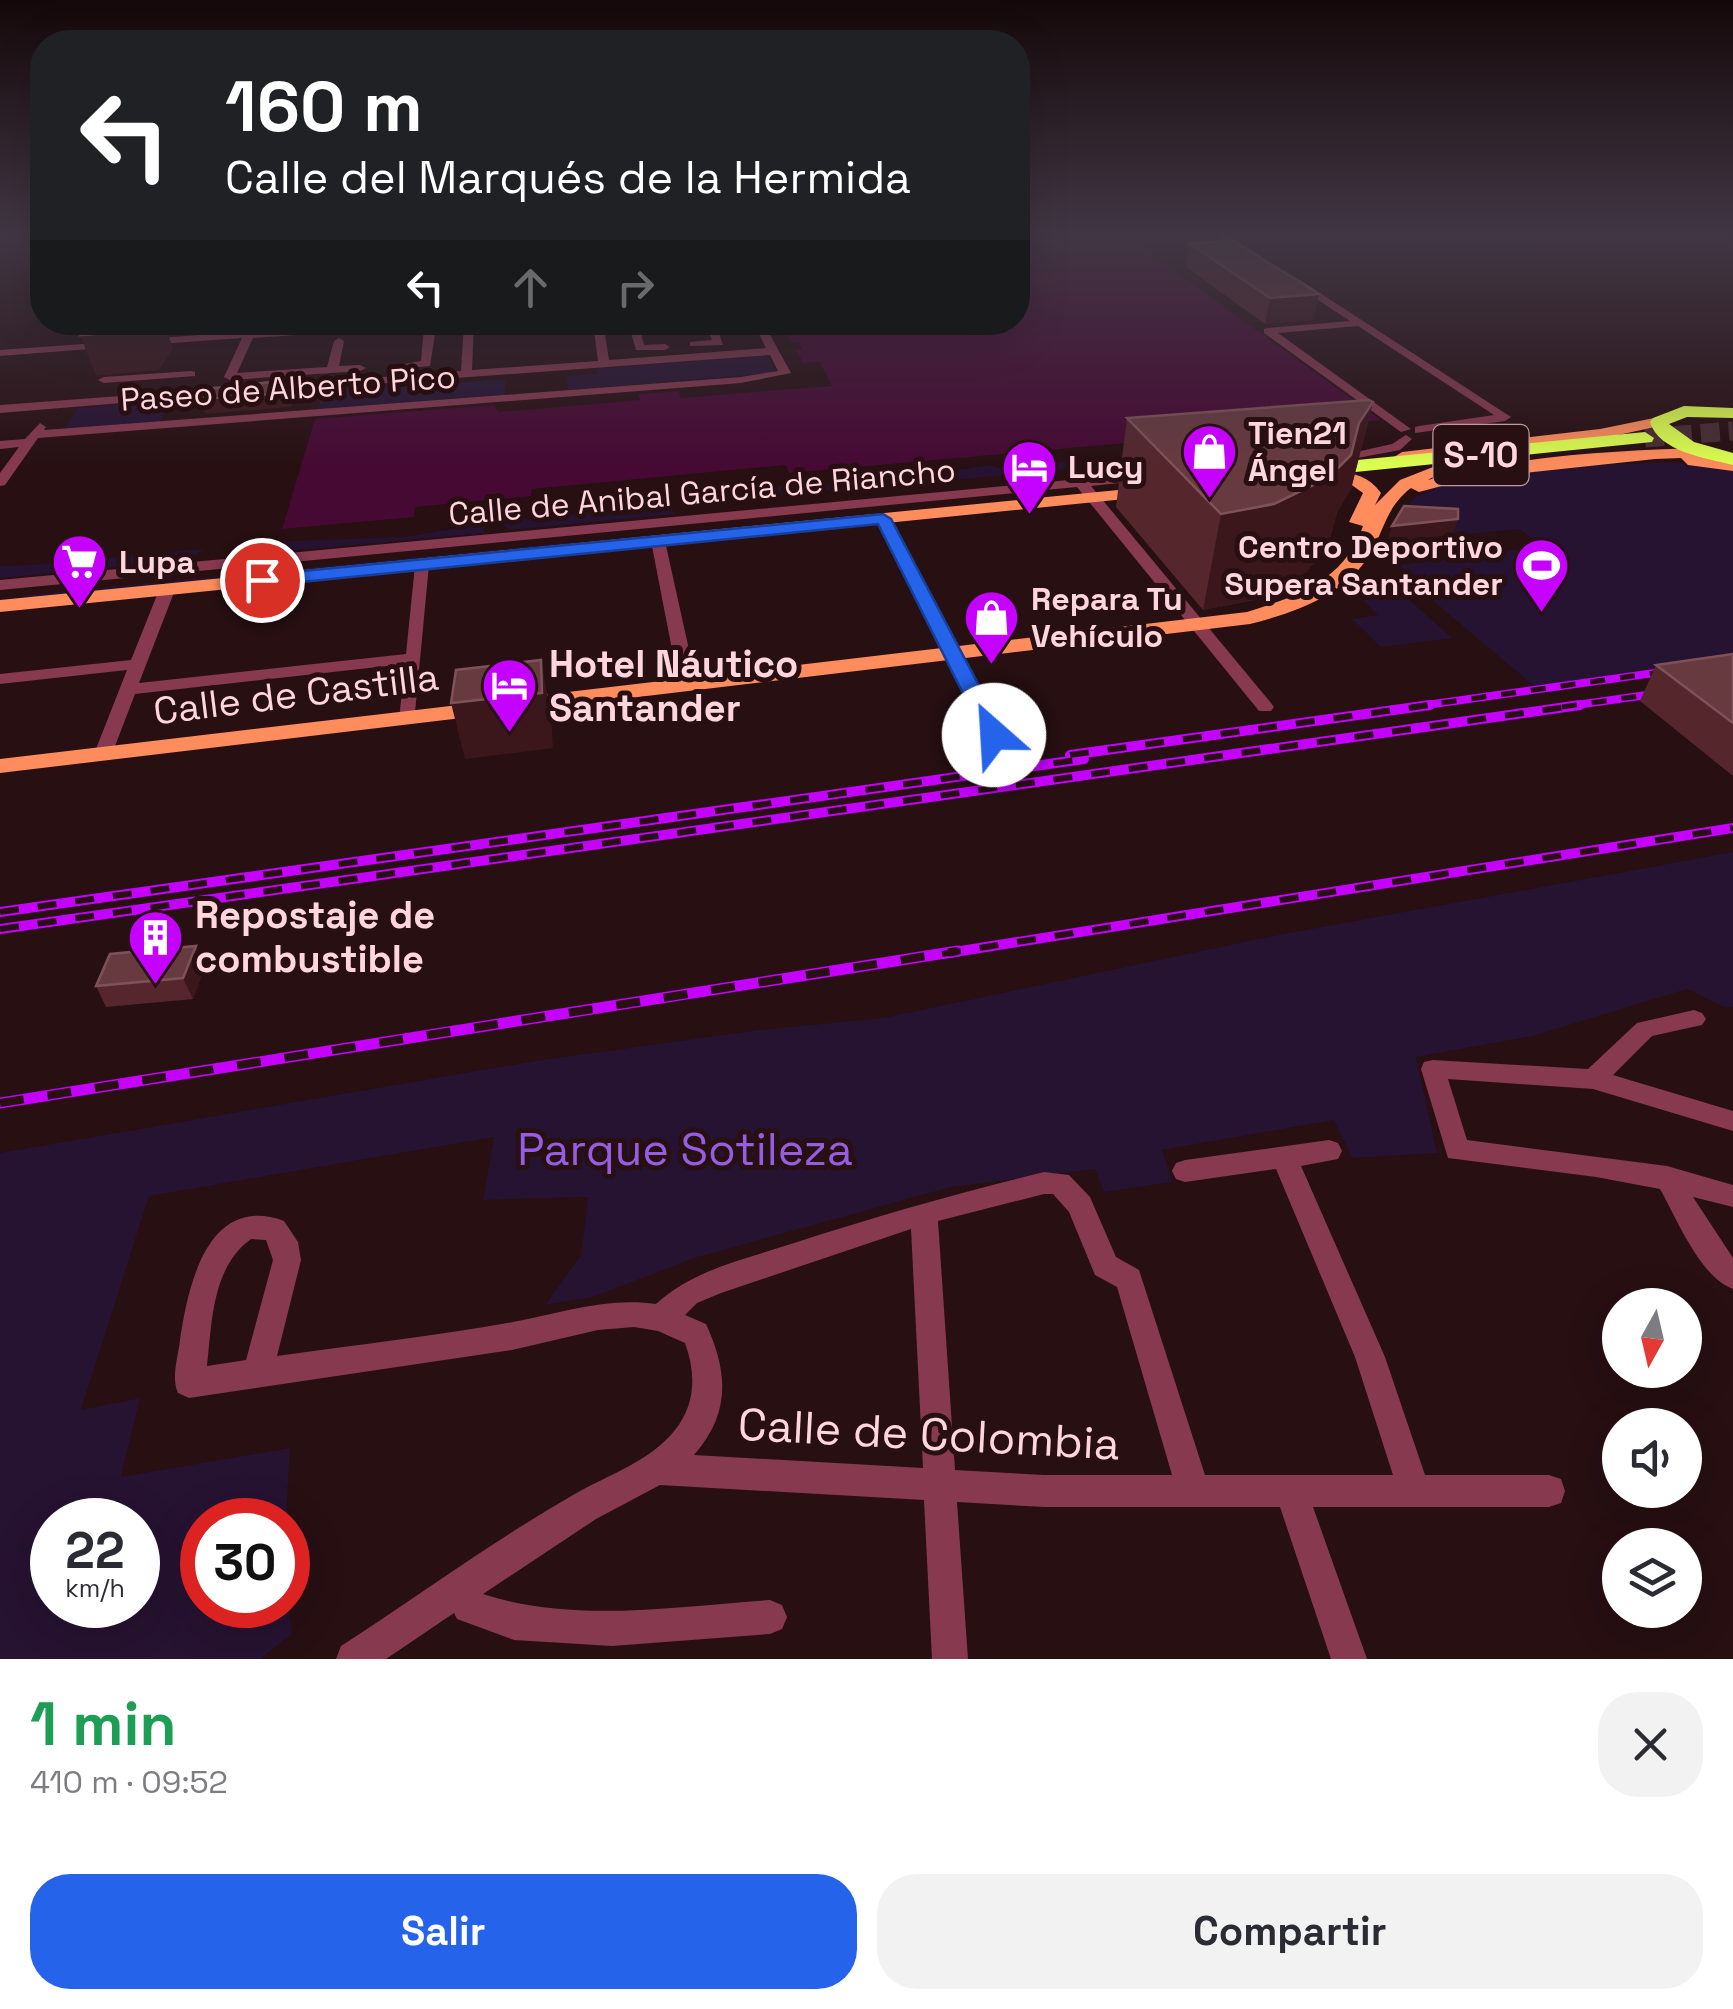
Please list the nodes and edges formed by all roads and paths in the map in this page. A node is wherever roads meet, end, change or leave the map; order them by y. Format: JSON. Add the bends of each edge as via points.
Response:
{"nodes":[{"id":1,"x":1347,"y":313,"type":"edge"},
{"id":2,"x":1362,"y":323,"type":"junction"},
{"id":3,"x":238,"y":335,"type":"edge"},
{"id":4,"x":248,"y":335,"type":"edge"},
{"id":5,"x":378,"y":335,"type":"edge"},
{"id":6,"x":429,"y":335,"type":"edge"},
{"id":7,"x":468,"y":335,"type":"edge"},
{"id":8,"x":608,"y":335,"type":"edge"},
{"id":9,"x":636,"y":335,"type":"edge"},
{"id":10,"x":716,"y":335,"type":"edge"},
{"id":11,"x":765,"y":335,"type":"edge"},
{"id":12,"x":601,"y":337,"type":"joint"},
{"id":13,"x":206,"y":338,"type":"junction"},
{"id":14,"x":339,"y":341,"type":"junction"},
{"id":15,"x":242,"y":348,"type":"junction"},
{"id":16,"x":774,"y":352,"type":"junction"},
{"id":17,"x":0,"y":353,"type":"edge"},
{"id":18,"x":604,"y":364,"type":"junction"},
{"id":19,"x":195,"y":365,"type":"junction"},
{"id":20,"x":332,"y":370,"type":"junction"},
{"id":21,"x":466,"y":374,"type":"junction"},
{"id":22,"x":104,"y":380,"type":"dead end"},
{"id":23,"x":311,"y":386,"type":"junction"},
{"id":24,"x":182,"y":395,"type":"junction"},
{"id":25,"x":56,"y":405,"type":"junction"},
{"id":26,"x":0,"y":409,"type":"edge"},
{"id":27,"x":1729,"y":412,"type":"edge"},
{"id":28,"x":302,"y":415,"type":"junction"},
{"id":29,"x":1505,"y":417,"type":"junction"},
{"id":30,"x":1660,"y":422,"type":"junction"},
{"id":31,"x":1410,"y":433,"type":"junction"},
{"id":32,"x":31,"y":439,"type":"junction"},
{"id":33,"x":1432,"y":440,"type":"dead end"},
{"id":34,"x":0,"y":445,"type":"edge"},
{"id":35,"x":1707,"y":453,"type":"junction"},
{"id":36,"x":1608,"y":460,"type":"junction"},
{"id":37,"x":1733,"y":462,"type":"edge"},
{"id":38,"x":1304,"y":471,"type":"junction"},
{"id":39,"x":1433,"y":472,"type":"joint"},
{"id":40,"x":1155,"y":476,"type":"edge"},
{"id":41,"x":0,"y":482,"type":"edge"},
{"id":42,"x":1172,"y":490,"type":"edge"},
{"id":43,"x":1087,"y":491,"type":"junction"},
{"id":44,"x":1387,"y":501,"type":"junction"},
{"id":45,"x":883,"y":519,"type":"junction"},
{"id":46,"x":662,"y":535,"type":"junction"},
{"id":47,"x":421,"y":570,"type":"junction"},
{"id":48,"x":1343,"y":573,"type":"junction"},
{"id":49,"x":0,"y":584,"type":"edge"},
{"id":50,"x":167,"y":590,"type":"junction"},
{"id":51,"x":0,"y":606,"type":"edge"},
{"id":52,"x":1199,"y":626,"type":"junction"},
{"id":53,"x":956,"y":654,"type":"junction"},
{"id":54,"x":413,"y":658,"type":"junction"},
{"id":55,"x":138,"y":664,"type":"junction"},
{"id":56,"x":0,"y":679,"type":"edge"},
{"id":57,"x":688,"y":686,"type":"junction"},
{"id":58,"x":129,"y":689,"type":"junction"},
{"id":59,"x":1265,"y":707,"type":"dead end"},
{"id":60,"x":408,"y":719,"type":"junction"},
{"id":61,"x":994,"y":735,"type":"dead end"},
{"id":62,"x":103,"y":754,"type":"junction"},
{"id":63,"x":0,"y":766,"type":"edge"},
{"id":64,"x":1694,"y":1019,"type":"dead end"},
{"id":65,"x":1593,"y":1079,"type":"junction"},
{"id":66,"x":1733,"y":1121,"type":"edge"},
{"id":67,"x":1329,"y":1151,"type":"dead end"},
{"id":68,"x":1284,"y":1157,"type":"junction"},
{"id":69,"x":1186,"y":1171,"type":"dead end"},
{"id":70,"x":1667,"y":1177,"type":"junction"},
{"id":71,"x":1733,"y":1196,"type":"edge"},
{"id":72,"x":924,"y":1213,"type":"junction"},
{"id":73,"x":1733,"y":1276,"type":"edge"},
{"id":74,"x":661,"y":1318,"type":"junction"},
{"id":75,"x":258,"y":1373,"type":"junction"},
{"id":76,"x":658,"y":1469,"type":"junction"},
{"id":77,"x":939,"y":1485,"type":"junction"},
{"id":78,"x":1290,"y":1490,"type":"junction"},
{"id":79,"x":1549,"y":1491,"type":"dead end"},
{"id":80,"x":1194,"y":1492,"type":"junction"},
{"id":81,"x":1414,"y":1492,"type":"junction"},
{"id":82,"x":459,"y":1588,"type":"junction"},
{"id":83,"x":770,"y":1617,"type":"dead end"},
{"id":84,"x":354,"y":1659,"type":"edge"},
{"id":85,"x":950,"y":1659,"type":"edge"},
{"id":86,"x":1349,"y":1659,"type":"edge"}],
"edges":[{"from":1,"to":2,"type":"street"},
{"from":2,"to":29,"type":"street"},
{"from":2,"to":31,"type":"street","via":[[1268,330]]},
{"from":3,"to":13,"type":"street"},
{"from":4,"to":15,"type":"street"},
{"from":5,"to":14,"type":"street"},
{"from":6,"to":20,"type":"street","via":[[426,364]]},
{"from":7,"to":21,"type":"street"},
{"from":8,"to":12,"type":"street"},
{"from":9,"to":10,"type":"street","via":[[640,348],[719,342]]},
{"from":11,"to":16,"type":"street"},
{"from":12,"to":18,"type":"street"},
{"from":13,"to":17,"type":"street"},
{"from":13,"to":19,"type":"street"},
{"from":14,"to":15,"type":"street"},
{"from":14,"to":20,"type":"street"},
{"from":15,"to":20,"type":"street","via":[[230,377]]},
{"from":16,"to":18,"type":"street"},
{"from":16,"to":28,"type":"street","name":"Paseo de Alberto Pico","via":[[786,373],[758,379]]},
{"from":18,"to":21,"type":"street"},
{"from":19,"to":22,"type":"street"},
{"from":19,"to":24,"type":"street"},
{"from":21,"to":23,"type":"street"},
{"from":23,"to":24,"type":"street"},
{"from":23,"to":28,"type":"street"},
{"from":24,"to":25,"type":"street"},
{"from":25,"to":26,"type":"street"},
{"from":25,"to":32,"type":"street"},
{"from":27,"to":30,"type":"highway","via":[[1684,411]]},
{"from":28,"to":32,"type":"street","name":"Paseo de Alberto Pico"},
{"from":29,"to":31,"type":"street"},
{"from":29,"to":33,"type":"street","via":[[1501,426]]},
{"from":30,"to":35,"type":"highway","via":[[1672,438]]},
{"from":30,"to":38,"type":"main road"},
{"from":31,"to":38,"type":"street","via":[[1386,450]]},
{"from":32,"to":34,"type":"street","name":"Paseo de Alberto Pico"},
{"from":32,"to":41,"type":"street"},
{"from":35,"to":36,"type":"main road"},
{"from":35,"to":37,"type":"highway"},
{"from":36,"to":37,"type":"main road"},
{"from":36,"to":44,"type":"main road","via":[[1449,477]]},
{"from":38,"to":39,"type":"highway","number":"S-10","via":[[1654,442]]},
{"from":38,"to":48,"type":"main road","via":[[1346,478],[1372,492]]},
{"from":39,"to":44,"type":"main road","via":[[1407,481]]},
{"from":40,"to":43,"type":"street","name":"Calle de Anibal García de Riancho"},
{"from":42,"to":43,"type":"main road"},
{"from":43,"to":45,"type":"main road"},
{"from":43,"to":46,"type":"street","name":"Calle de Anibal García de Riancho"},
{"from":43,"to":52,"type":"street"},
{"from":44,"to":48,"type":"main road","name":"Calle de Castilla","via":[[1359,558]]},
{"from":45,"to":46,"type":"main road"},
{"from":45,"to":53,"type":"street"},
{"from":46,"to":47,"type":"main road"},
{"from":46,"to":49,"type":"street","name":"Calle de Anibal García de Riancho"},
{"from":46,"to":57,"type":"street"},
{"from":47,"to":50,"type":"main road"},
{"from":47,"to":54,"type":"street"},
{"from":48,"to":52,"type":"main road","name":"Calle de Castilla","via":[[1294,604]]},
{"from":50,"to":51,"type":"main road"},
{"from":50,"to":55,"type":"street"},
{"from":52,"to":53,"type":"main road","name":"Calle de Castilla"},
{"from":52,"to":59,"type":"street"},
{"from":53,"to":57,"type":"main road","name":"Calle de Castilla"},
{"from":53,"to":61,"type":"street"},
{"from":54,"to":58,"type":"street"},
{"from":54,"to":60,"type":"street"},
{"from":55,"to":56,"type":"street"},
{"from":55,"to":58,"type":"street"},
{"from":57,"to":60,"type":"main road","name":"Calle de Castilla"},
{"from":58,"to":62,"type":"street"},
{"from":60,"to":62,"type":"main road","name":"Calle de Castilla"},
{"from":62,"to":63,"type":"main road","name":"Calle de Castilla"},
{"from":64,"to":65,"type":"street","via":[[1645,1029]]},
{"from":65,"to":66,"type":"street"},
{"from":65,"to":70,"type":"street","via":[[1433,1069],[1457,1150]]},
{"from":67,"to":68,"type":"street"},
{"from":68,"to":69,"type":"street"},
{"from":68,"to":81,"type":"street","via":[[1370,1357]]},
{"from":70,"to":71,"type":"street"},
{"from":70,"to":73,"type":"street","via":[[1718,1263]]},
{"from":72,"to":74,"type":"street","via":[[714,1282],[687,1294]]},
{"from":72,"to":77,"type":"street"},
{"from":72,"to":80,"type":"street","name":"Calle de Colombia","via":[[1060,1183],[1080,1205],[1105,1266],[1129,1279]]},
{"from":74,"to":75,"type":"street","via":[[598,1317]]},
{"from":74,"to":76,"type":"street","via":[[696,1334],[710,1400],[688,1439]]},
{"from":75,"to":75,"type":"street","via":[[287,1260],[274,1229],[248,1227],[233,1234],[210,1262],[189,1383]]},
{"from":76,"to":77,"type":"street","name":"Calle de Colombia"},
{"from":76,"to":82,"type":"street","via":[[584,1507]]},
{"from":77,"to":80,"type":"street","name":"Calle de Colombia"},
{"from":77,"to":85,"type":"street"},
{"from":78,"to":80,"type":"street","name":"Calle de Colombia"},
{"from":78,"to":81,"type":"street","name":"Calle de Colombia"},
{"from":78,"to":86,"type":"street"},
{"from":79,"to":81,"type":"street","name":"Calle de Colombia"},
{"from":82,"to":83,"type":"street","via":[[469,1607],[514,1622],[612,1628]]},
{"from":82,"to":84,"type":"street"}]}
